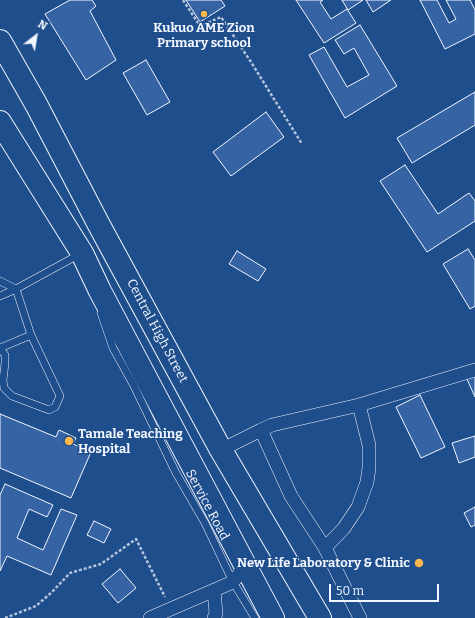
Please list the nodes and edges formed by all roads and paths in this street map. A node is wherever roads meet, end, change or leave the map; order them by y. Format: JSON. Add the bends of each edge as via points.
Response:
{"nodes":[{"id":1,"x":183,"y":0,"type":"edge"},
{"id":2,"x":0,"y":41,"type":"edge"},
{"id":3,"x":0,"y":122,"type":"edge"},
{"id":4,"x":302,"y":144,"type":"dead end"},
{"id":5,"x":82,"y":253,"type":"junction"},
{"id":6,"x":0,"y":281,"type":"edge"},
{"id":7,"x":16,"y":289,"type":"junction"},
{"id":8,"x":100,"y":291,"type":"junction"},
{"id":9,"x":0,"y":296,"type":"edge"},
{"id":10,"x":31,"y":335,"type":"junction"},
{"id":11,"x":0,"y":348,"type":"edge"},
{"id":12,"x":475,"y":370,"type":"edge"},
{"id":13,"x":359,"y":405,"type":"junction"},
{"id":14,"x":261,"y":430,"type":"junction"},
{"id":15,"x":220,"y":450,"type":"junction"},
{"id":16,"x":325,"y":548,"type":"junction"},
{"id":17,"x":246,"y":565,"type":"junction"},
{"id":18,"x":233,"y":582,"type":"junction"},
{"id":19,"x":214,"y":590,"type":"junction"},
{"id":20,"x":171,"y":608,"type":"junction"},
{"id":21,"x":5,"y":618,"type":"edge"},
{"id":22,"x":150,"y":618,"type":"edge"},
{"id":23,"x":214,"y":618,"type":"edge"},
{"id":24,"x":255,"y":618,"type":"edge"},
{"id":25,"x":273,"y":618,"type":"edge"},
{"id":26,"x":320,"y":618,"type":"edge"},
{"id":27,"x":360,"y":618,"type":"edge"}],
"edges":[{"from":1,"to":4,"type":"path","via":[[200,26],[221,17]]},
{"from":2,"to":15,"type":"highway","name":"Central High Street"},
{"from":3,"to":5,"type":"highway"},
{"from":5,"to":7,"type":"lane"},
{"from":5,"to":8,"type":"highway"},
{"from":6,"to":7,"type":"lane"},
{"from":7,"to":9,"type":"lane"},
{"from":7,"to":10,"type":"lane"},
{"from":8,"to":17,"type":"highway"},
{"from":8,"to":18,"type":"lane","name":"Service Road","via":[[102,318],[113,348]]},
{"from":10,"to":11,"type":"lane"},
{"from":10,"to":11,"type":"lane","via":[[60,396],[55,407],[50,410],[12,396],[4,388],[5,363]]},
{"from":12,"to":13,"type":"street"},
{"from":13,"to":14,"type":"street","via":[[272,425]]},
{"from":13,"to":16,"type":"street","via":[[368,445],[367,482],[358,507],[344,528]]},
{"from":14,"to":15,"type":"street"},
{"from":14,"to":16,"type":"street","via":[[291,496]]},
{"from":15,"to":26,"type":"highway","name":"Central High Street"},
{"from":16,"to":27,"type":"street"},
{"from":17,"to":18,"type":"street"},
{"from":17,"to":25,"type":"highway"},
{"from":18,"to":19,"type":"street"},
{"from":18,"to":24,"type":"lane","name":"Service Road"},
{"from":19,"to":20,"type":"street"},
{"from":19,"to":23,"type":"street"},
{"from":20,"to":21,"type":"path","via":[[136,539],[101,564],[70,572],[36,606]]},
{"from":20,"to":22,"type":"street"}]}
